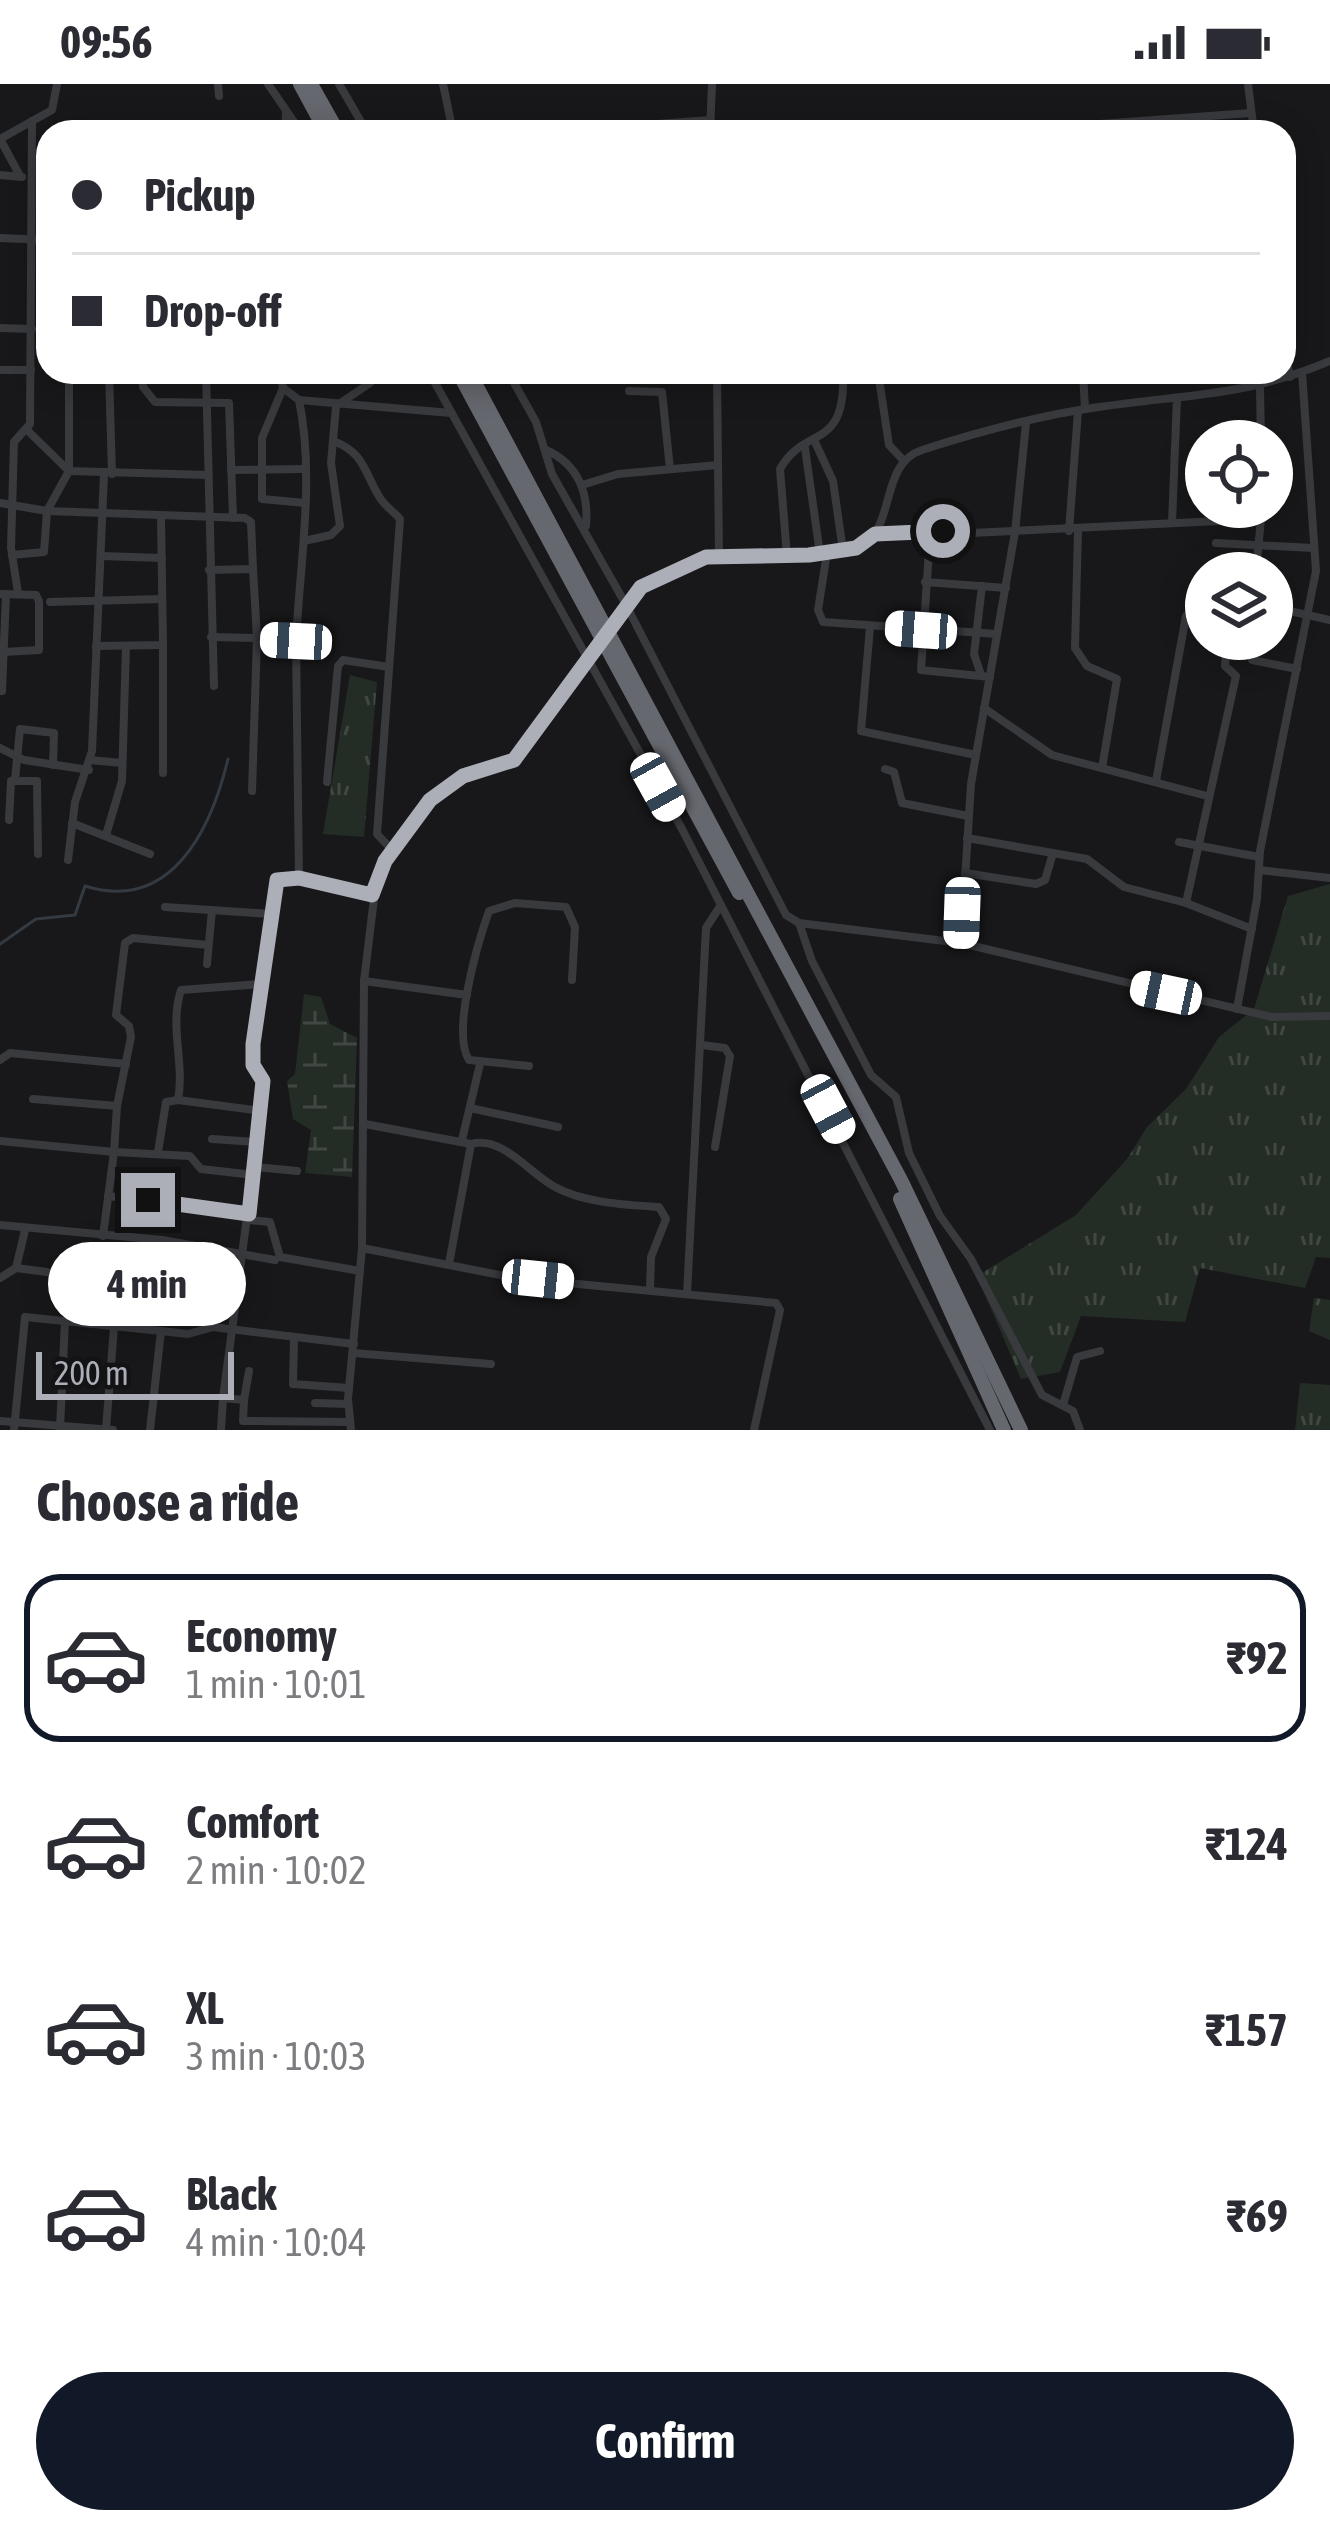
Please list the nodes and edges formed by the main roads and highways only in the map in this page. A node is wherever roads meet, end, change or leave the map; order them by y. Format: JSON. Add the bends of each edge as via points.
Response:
{"nodes":[{"id":1,"x":300,"y":84,"type":"edge"},
{"id":2,"x":311,"y":84,"type":"edge"},
{"id":3,"x":321,"y":111,"type":"junction"},
{"id":4,"x":323,"y":120,"type":"edge"},
{"id":5,"x":328,"y":120,"type":"edge"},
{"id":6,"x":465,"y":384,"type":"edge"},
{"id":7,"x":475,"y":384,"type":"edge"},
{"id":8,"x":600,"y":622,"type":"junction"},
{"id":9,"x":618,"y":654,"type":"junction"},
{"id":10,"x":1004,"y":1430,"type":"edge"},
{"id":11,"x":1022,"y":1430,"type":"edge"}],
"edges":[{"from":1,"to":3,"type":"highway"},
{"from":2,"to":3,"type":"highway"},
{"from":3,"to":4,"type":"highway"},
{"from":3,"to":5,"type":"highway"},
{"from":6,"to":8,"type":"highway"},
{"from":7,"to":8,"type":"highway"},
{"from":8,"to":9,"type":"highway"},
{"from":9,"to":10,"type":"highway","via":[[893,1184]]},
{"from":9,"to":11,"type":"highway","via":[[901,1180]]}]}
